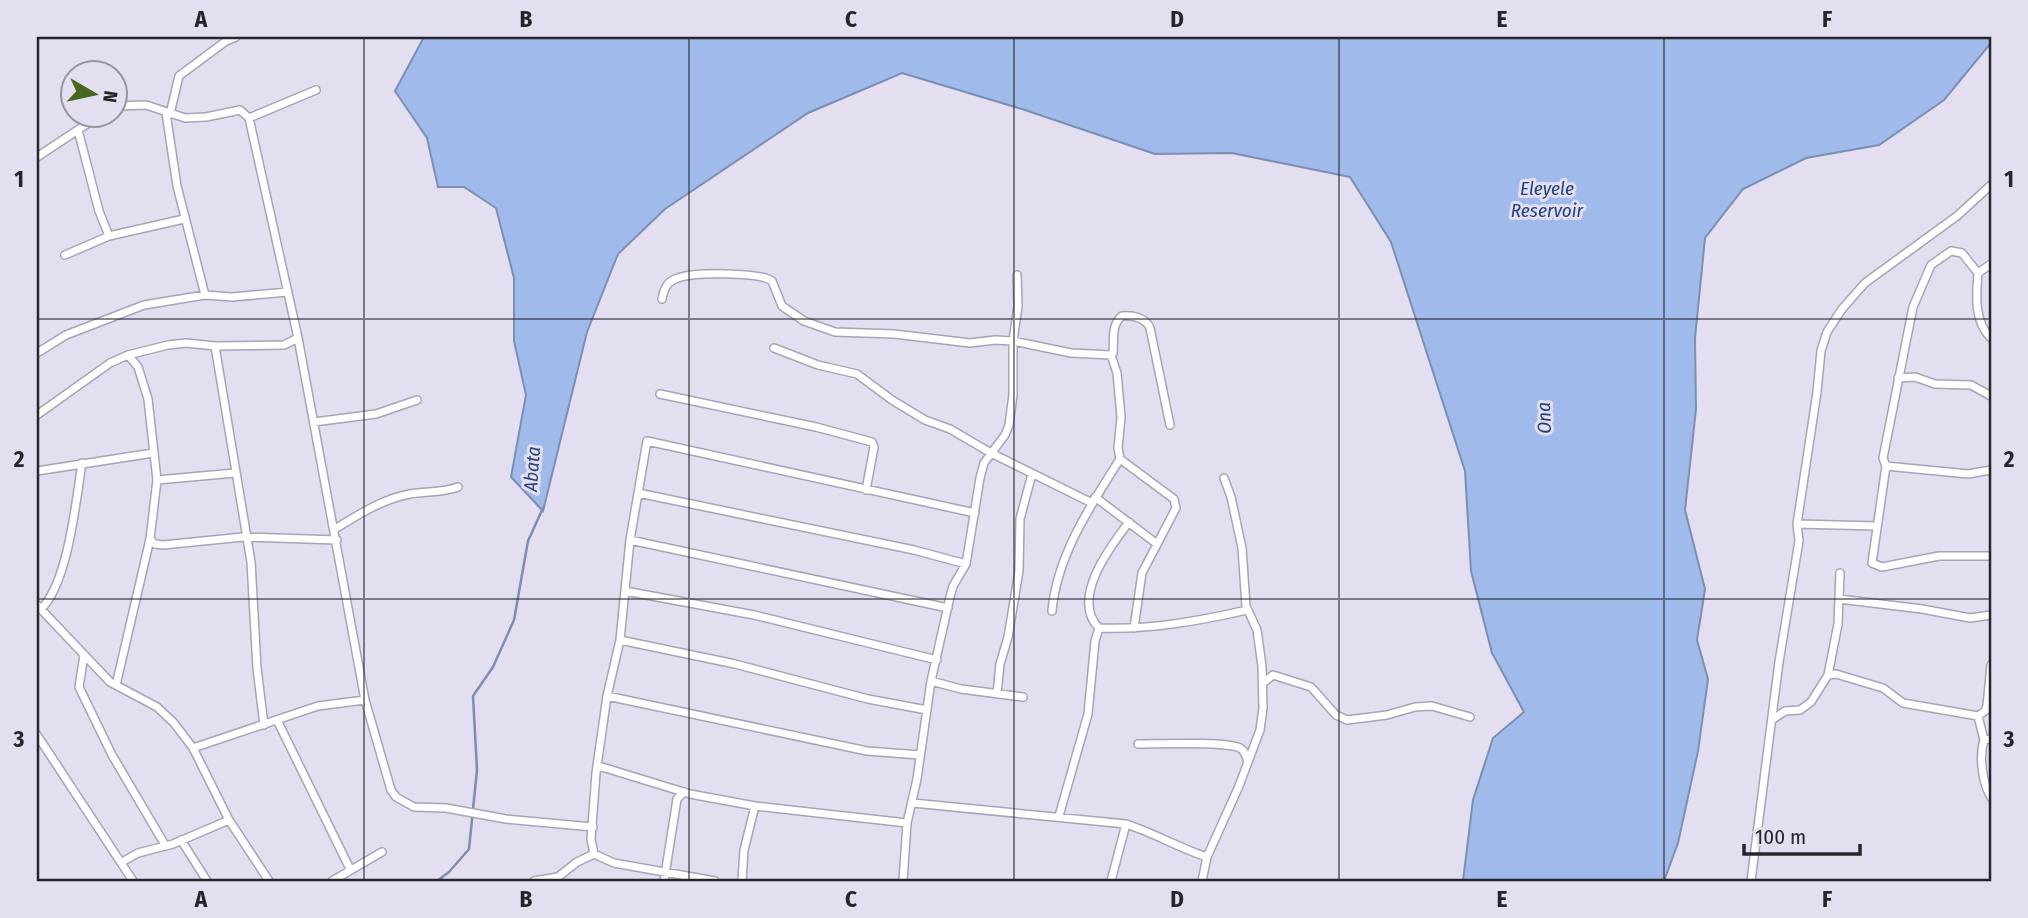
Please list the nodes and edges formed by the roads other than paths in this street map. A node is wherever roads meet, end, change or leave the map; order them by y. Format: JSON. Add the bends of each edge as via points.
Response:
{"nodes":[{"id":1,"x":236,"y":37,"type":"edge"},
{"id":2,"x":316,"y":90,"type":"dead end"},
{"id":3,"x":130,"y":105,"type":"edge"},
{"id":4,"x":168,"y":113,"type":"junction"},
{"id":5,"x":249,"y":118,"type":"junction"},
{"id":6,"x":78,"y":130,"type":"joint"},
{"id":7,"x":37,"y":158,"type":"edge"},
{"id":8,"x":1991,"y":185,"type":"edge"},
{"id":9,"x":184,"y":219,"type":"junction"},
{"id":10,"x":108,"y":236,"type":"junction"},
{"id":11,"x":65,"y":255,"type":"dead end"},
{"id":12,"x":1991,"y":264,"type":"edge"},
{"id":13,"x":1978,"y":273,"type":"junction"},
{"id":14,"x":1017,"y":275,"type":"dead end"},
{"id":15,"x":288,"y":292,"type":"junction"},
{"id":16,"x":205,"y":295,"type":"junction"},
{"id":17,"x":662,"y":299,"type":"dead end"},
{"id":18,"x":298,"y":338,"type":"junction"},
{"id":19,"x":1991,"y":338,"type":"edge"},
{"id":20,"x":1013,"y":341,"type":"junction"},
{"id":21,"x":215,"y":346,"type":"junction"},
{"id":22,"x":774,"y":348,"type":"dead end"},
{"id":23,"x":37,"y":353,"type":"edge"},
{"id":24,"x":128,"y":355,"type":"junction"},
{"id":25,"x":1111,"y":355,"type":"junction"},
{"id":26,"x":1898,"y":378,"type":"junction"},
{"id":27,"x":660,"y":394,"type":"dead end"},
{"id":28,"x":1991,"y":396,"type":"edge"},
{"id":29,"x":417,"y":400,"type":"dead end"},
{"id":30,"x":37,"y":415,"type":"edge"},
{"id":31,"x":314,"y":422,"type":"junction"},
{"id":32,"x":1170,"y":425,"type":"dead end"},
{"id":33,"x":153,"y":453,"type":"junction"},
{"id":34,"x":991,"y":453,"type":"junction"},
{"id":35,"x":1120,"y":459,"type":"junction"},
{"id":36,"x":82,"y":463,"type":"junction"},
{"id":37,"x":1886,"y":466,"type":"junction"},
{"id":38,"x":1991,"y":470,"type":"edge"},
{"id":39,"x":37,"y":471,"type":"edge"},
{"id":40,"x":235,"y":473,"type":"junction"},
{"id":41,"x":1032,"y":474,"type":"junction"},
{"id":42,"x":1224,"y":478,"type":"dead end"},
{"id":43,"x":157,"y":480,"type":"junction"},
{"id":44,"x":458,"y":487,"type":"dead end"},
{"id":45,"x":866,"y":490,"type":"junction"},
{"id":46,"x":638,"y":494,"type":"junction"},
{"id":47,"x":1094,"y":500,"type":"junction"},
{"id":48,"x":975,"y":513,"type":"junction"},
{"id":49,"x":1129,"y":522,"type":"junction"},
{"id":50,"x":1797,"y":524,"type":"junction"},
{"id":51,"x":1877,"y":526,"type":"junction"},
{"id":52,"x":335,"y":529,"type":"junction"},
{"id":53,"x":247,"y":538,"type":"junction"},
{"id":54,"x":150,"y":539,"type":"junction"},
{"id":55,"x":337,"y":540,"type":"junction"},
{"id":56,"x":630,"y":540,"type":"junction"},
{"id":57,"x":1157,"y":544,"type":"junction"},
{"id":58,"x":1991,"y":556,"type":"edge"},
{"id":59,"x":966,"y":564,"type":"junction"},
{"id":60,"x":1840,"y":573,"type":"dead end"},
{"id":61,"x":625,"y":591,"type":"junction"},
{"id":62,"x":1839,"y":599,"type":"junction"},
{"id":63,"x":39,"y":607,"type":"edge"},
{"id":64,"x":948,"y":608,"type":"junction"},
{"id":65,"x":1247,"y":610,"type":"junction"},
{"id":66,"x":1052,"y":611,"type":"dead end"},
{"id":67,"x":1991,"y":615,"type":"edge"},
{"id":68,"x":1099,"y":628,"type":"junction"},
{"id":69,"x":1134,"y":628,"type":"junction"},
{"id":70,"x":620,"y":640,"type":"junction"},
{"id":71,"x":84,"y":655,"type":"junction"},
{"id":72,"x":937,"y":660,"type":"junction"},
{"id":73,"x":1991,"y":664,"type":"edge"},
{"id":74,"x":1828,"y":675,"type":"junction"},
{"id":75,"x":931,"y":681,"type":"junction"},
{"id":76,"x":1263,"y":683,"type":"junction"},
{"id":77,"x":116,"y":685,"type":"junction"},
{"id":78,"x":997,"y":694,"type":"junction"},
{"id":79,"x":607,"y":696,"type":"junction"},
{"id":80,"x":1023,"y":697,"type":"dead end"},
{"id":81,"x":365,"y":700,"type":"junction"},
{"id":82,"x":927,"y":710,"type":"junction"},
{"id":83,"x":1979,"y":716,"type":"junction"},
{"id":84,"x":1470,"y":717,"type":"dead end"},
{"id":85,"x":1773,"y":719,"type":"junction"},
{"id":86,"x":277,"y":720,"type":"junction"},
{"id":87,"x":264,"y":725,"type":"junction"},
{"id":88,"x":37,"y":735,"type":"edge"},
{"id":89,"x":1988,"y":740,"type":"edge"},
{"id":90,"x":1138,"y":744,"type":"dead end"},
{"id":91,"x":44,"y":746,"type":"junction"},
{"id":92,"x":193,"y":748,"type":"junction"},
{"id":93,"x":37,"y":752,"type":"edge"},
{"id":94,"x":920,"y":755,"type":"junction"},
{"id":95,"x":1248,"y":763,"type":"junction"},
{"id":96,"x":598,"y":768,"type":"junction"},
{"id":97,"x":684,"y":792,"type":"junction"},
{"id":98,"x":1991,"y":797,"type":"edge"},
{"id":99,"x":913,"y":803,"type":"junction"},
{"id":100,"x":755,"y":806,"type":"junction"},
{"id":101,"x":1059,"y":816,"type":"junction"},
{"id":102,"x":229,"y":820,"type":"junction"},
{"id":103,"x":908,"y":823,"type":"junction"},
{"id":104,"x":1126,"y":824,"type":"junction"},
{"id":105,"x":593,"y":827,"type":"junction"},
{"id":106,"x":181,"y":840,"type":"junction"},
{"id":107,"x":164,"y":845,"type":"junction"},
{"id":108,"x":382,"y":852,"type":"dead end"},
{"id":109,"x":594,"y":854,"type":"junction"},
{"id":110,"x":1207,"y":857,"type":"junction"},
{"id":111,"x":122,"y":862,"type":"junction"},
{"id":112,"x":350,"y":869,"type":"junction"},
{"id":113,"x":665,"y":877,"type":"edge"},
{"id":114,"x":133,"y":881,"type":"edge"},
{"id":115,"x":206,"y":881,"type":"edge"},
{"id":116,"x":269,"y":881,"type":"edge"},
{"id":117,"x":332,"y":881,"type":"edge"},
{"id":118,"x":534,"y":881,"type":"edge"},
{"id":119,"x":715,"y":881,"type":"edge"},
{"id":120,"x":742,"y":881,"type":"edge"},
{"id":121,"x":903,"y":881,"type":"edge"},
{"id":122,"x":1111,"y":881,"type":"edge"},
{"id":123,"x":1202,"y":881,"type":"edge"},
{"id":124,"x":1751,"y":881,"type":"edge"}],
"edges":[{"from":1,"to":4,"type":"street","via":[[179,76]]},
{"from":2,"to":5,"type":"street"},
{"from":3,"to":4,"type":"street","via":[[146,104]]},
{"from":4,"to":5,"type":"street","via":[[185,118],[240,110]]},
{"from":4,"to":9,"type":"street"},
{"from":5,"to":15,"type":"street"},
{"from":6,"to":7,"type":"street"},
{"from":6,"to":10,"type":"street"},
{"from":8,"to":50,"type":"street","via":[[1957,216],[1865,283],[1827,331]]},
{"from":9,"to":10,"type":"street"},
{"from":9,"to":16,"type":"street"},
{"from":10,"to":11,"type":"street"},
{"from":12,"to":13,"type":"street"},
{"from":13,"to":19,"type":"street","via":[[1975,297],[1980,323]]},
{"from":13,"to":26,"type":"street","via":[[1962,253],[1951,251],[1931,265],[1913,307]]},
{"from":14,"to":20,"type":"street"},
{"from":15,"to":16,"type":"street"},
{"from":15,"to":18,"type":"street"},
{"from":16,"to":23,"type":"street","via":[[134,308],[57,339]]},
{"from":17,"to":20,"type":"street","via":[[669,282],[679,277],[761,276],[772,281],[779,301],[791,314],[835,332],[970,343]]},
{"from":18,"to":21,"type":"street","via":[[284,345]]},
{"from":18,"to":31,"type":"street"},
{"from":20,"to":25,"type":"street","via":[[1070,353]]},
{"from":20,"to":34,"type":"street","via":[[1009,425]]},
{"from":21,"to":24,"type":"street","via":[[186,343]]},
{"from":21,"to":40,"type":"street"},
{"from":22,"to":34,"type":"street","via":[[857,374],[906,409]]},
{"from":24,"to":30,"type":"street"},
{"from":24,"to":33,"type":"street","via":[[138,367],[148,399]]},
{"from":25,"to":32,"type":"street","via":[[1116,320],[1126,316],[1147,322]]},
{"from":25,"to":35,"type":"street","via":[[1121,417]]},
{"from":26,"to":28,"type":"street","via":[[1971,385]]},
{"from":26,"to":37,"type":"street","via":[[1883,458]]},
{"from":27,"to":45,"type":"street","via":[[872,442]]},
{"from":29,"to":31,"type":"street","via":[[376,414]]},
{"from":31,"to":52,"type":"street"},
{"from":33,"to":36,"type":"street"},
{"from":33,"to":43,"type":"street"},
{"from":34,"to":41,"type":"street"},
{"from":34,"to":48,"type":"street","via":[[984,463]]},
{"from":35,"to":47,"type":"street"},
{"from":35,"to":57,"type":"street","via":[[1174,499],[1176,508]]},
{"from":36,"to":39,"type":"street"},
{"from":36,"to":63,"type":"street","via":[[61,570],[48,601]]},
{"from":37,"to":38,"type":"street","via":[[1968,474]]},
{"from":37,"to":51,"type":"street"},
{"from":40,"to":43,"type":"street"},
{"from":40,"to":53,"type":"street"},
{"from":41,"to":47,"type":"street"},
{"from":41,"to":78,"type":"street","via":[[1020,519],[1019,571]]},
{"from":42,"to":65,"type":"street","via":[[1242,548]]},
{"from":43,"to":54,"type":"street"},
{"from":44,"to":52,"type":"street","via":[[410,494],[372,507]]},
{"from":45,"to":46,"type":"street","via":[[647,441]]},
{"from":45,"to":48,"type":"street"},
{"from":46,"to":56,"type":"street"},
{"from":46,"to":59,"type":"street"},
{"from":47,"to":49,"type":"street"},
{"from":47,"to":66,"type":"street","via":[[1056,581]]},
{"from":48,"to":59,"type":"street"},
{"from":49,"to":57,"type":"street"},
{"from":49,"to":68,"type":"street","via":[[1092,583],[1090,614]]},
{"from":50,"to":51,"type":"street"},
{"from":50,"to":85,"type":"street","via":[[1799,541]]},
{"from":51,"to":58,"type":"street","via":[[1872,563],[1882,567],[1939,556]]},
{"from":52,"to":55,"type":"street"},
{"from":53,"to":54,"type":"street","via":[[163,545]]},
{"from":53,"to":55,"type":"street"},
{"from":53,"to":87,"type":"street"},
{"from":54,"to":77,"type":"street"},
{"from":55,"to":81,"type":"street"},
{"from":56,"to":61,"type":"street"},
{"from":56,"to":64,"type":"street"},
{"from":57,"to":69,"type":"street","via":[[1142,573]]},
{"from":59,"to":64,"type":"street","via":[[953,586]]},
{"from":60,"to":62,"type":"street"},
{"from":61,"to":70,"type":"street"},
{"from":61,"to":72,"type":"street","via":[[754,615]]},
{"from":62,"to":67,"type":"street","via":[[1970,618]]},
{"from":62,"to":74,"type":"street"},
{"from":63,"to":71,"type":"street"},
{"from":64,"to":72,"type":"street"},
{"from":65,"to":69,"type":"street"},
{"from":65,"to":76,"type":"street","via":[[1257,630]]},
{"from":68,"to":69,"type":"street"},
{"from":68,"to":101,"type":"street","via":[[1087,714]]},
{"from":70,"to":79,"type":"street"},
{"from":70,"to":82,"type":"street"},
{"from":71,"to":77,"type":"street"},
{"from":71,"to":107,"type":"street","via":[[79,687]]},
{"from":72,"to":75,"type":"street"},
{"from":73,"to":83,"type":"street","via":[[1987,706]]},
{"from":74,"to":83,"type":"street","via":[[1876,685],[1903,703]]},
{"from":74,"to":85,"type":"street","via":[[1811,702],[1800,710],[1784,710]]},
{"from":75,"to":78,"type":"street"},
{"from":75,"to":82,"type":"street"},
{"from":76,"to":84,"type":"street","via":[[1273,675],[1311,687],[1336,715],[1348,720],[1432,706]]},
{"from":76,"to":95,"type":"street","via":[[1262,721]]},
{"from":77,"to":92,"type":"street","via":[[165,714]]},
{"from":78,"to":80,"type":"street"},
{"from":79,"to":94,"type":"street","via":[[867,751]]},
{"from":79,"to":96,"type":"street"},
{"from":81,"to":86,"type":"street","via":[[318,706]]},
{"from":81,"to":105,"type":"street","via":[[391,790],[407,804]]},
{"from":82,"to":94,"type":"street"},
{"from":83,"to":89,"type":"street"},
{"from":85,"to":124,"type":"street"},
{"from":86,"to":87,"type":"street"},
{"from":86,"to":112,"type":"street"},
{"from":87,"to":92,"type":"street"},
{"from":88,"to":91,"type":"street"},
{"from":89,"to":98,"type":"street","via":[[1981,750]]},
{"from":90,"to":95,"type":"street","via":[[1226,745],[1245,752]]},
{"from":91,"to":93,"type":"street"},
{"from":91,"to":111,"type":"street"},
{"from":92,"to":102,"type":"street"},
{"from":94,"to":99,"type":"street"},
{"from":95,"to":110,"type":"street"},
{"from":96,"to":97,"type":"street"},
{"from":96,"to":105,"type":"street"},
{"from":97,"to":100,"type":"street"},
{"from":97,"to":113,"type":"street","via":[[677,799]]},
{"from":99,"to":101,"type":"street"},
{"from":99,"to":103,"type":"street"},
{"from":100,"to":103,"type":"street"},
{"from":100,"to":120,"type":"street"},
{"from":101,"to":104,"type":"street"},
{"from":102,"to":106,"type":"street"},
{"from":102,"to":116,"type":"street"},
{"from":103,"to":121,"type":"street"},
{"from":104,"to":110,"type":"street"},
{"from":104,"to":122,"type":"street"},
{"from":105,"to":109,"type":"street"},
{"from":106,"to":107,"type":"street"},
{"from":106,"to":115,"type":"street"},
{"from":107,"to":111,"type":"street"},
{"from":108,"to":112,"type":"street"},
{"from":109,"to":113,"type":"street"},
{"from":109,"to":118,"type":"street","via":[[558,877]]},
{"from":110,"to":123,"type":"street"},
{"from":111,"to":114,"type":"street"},
{"from":112,"to":117,"type":"street"},
{"from":113,"to":119,"type":"street"}]}
